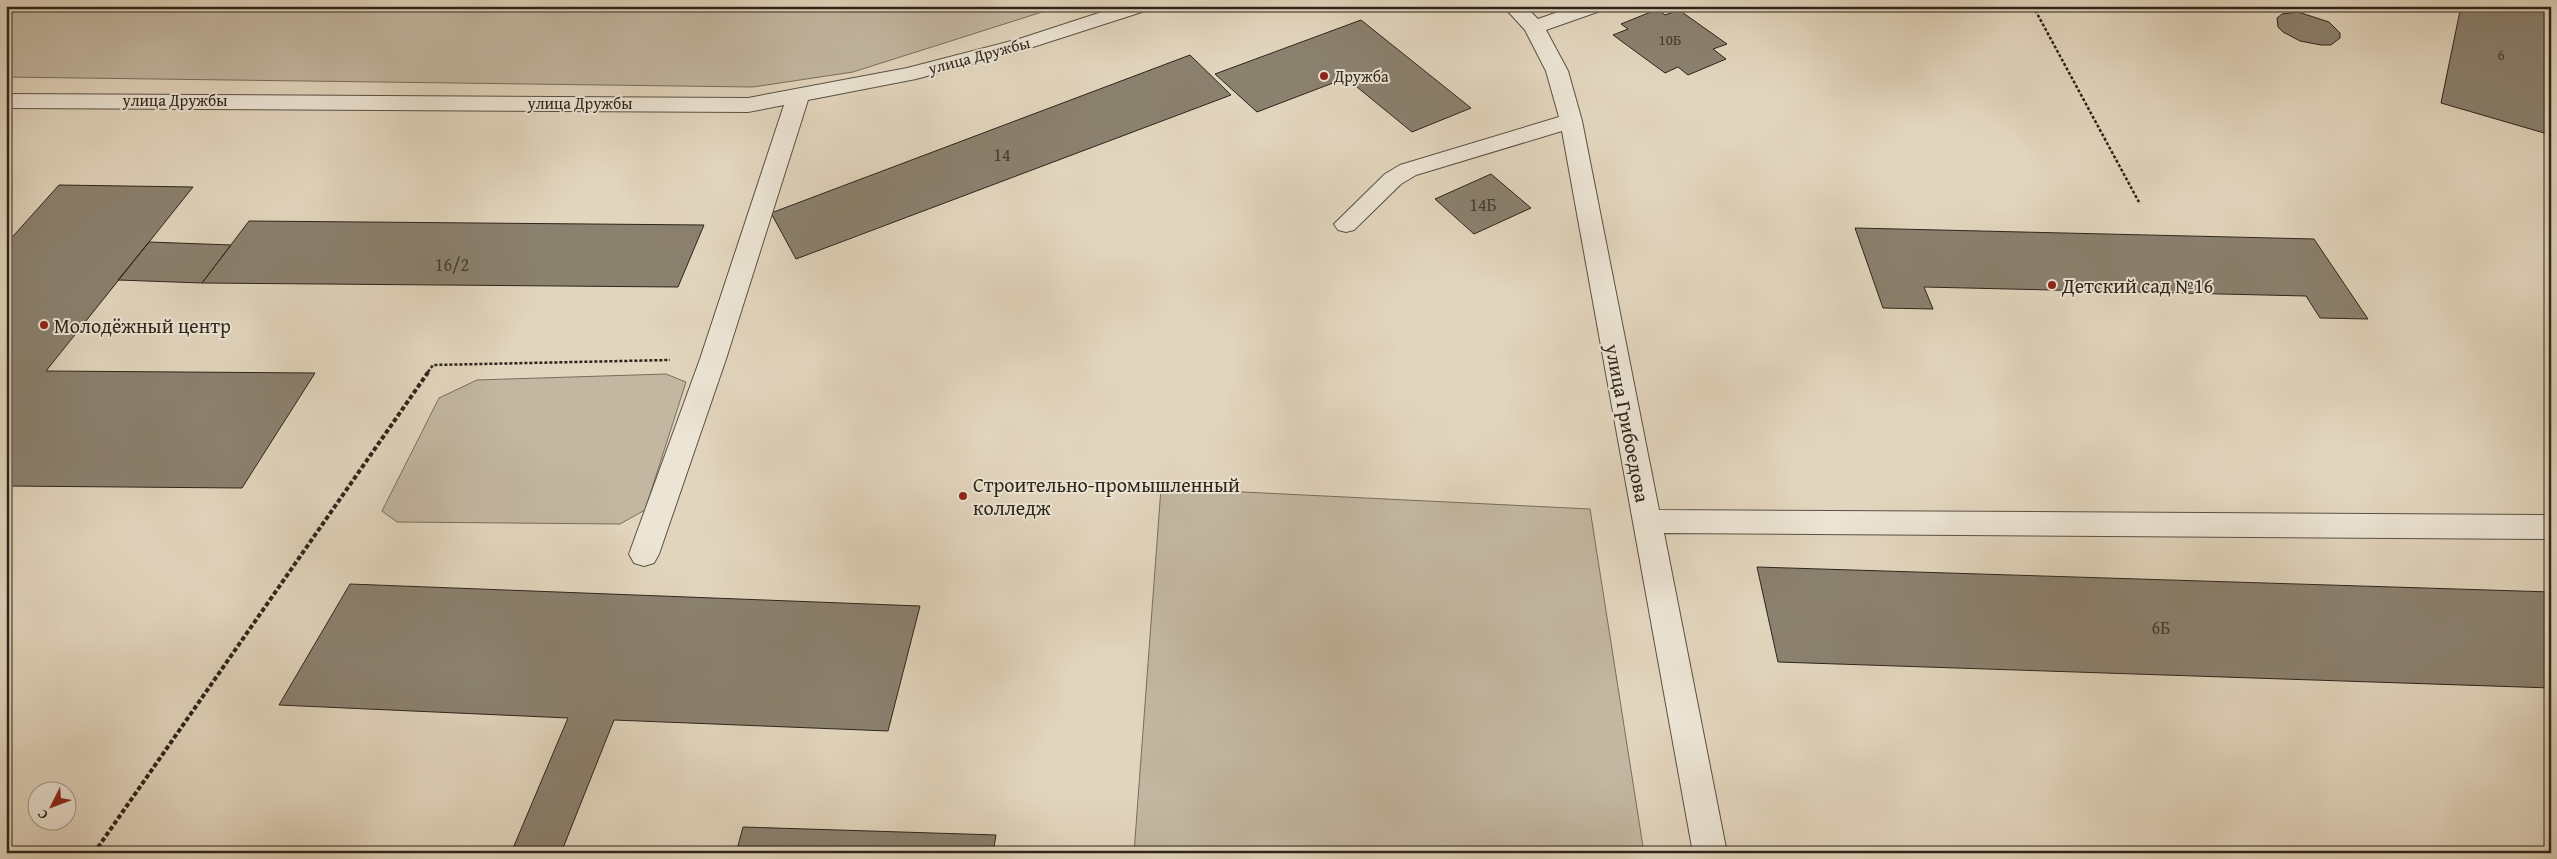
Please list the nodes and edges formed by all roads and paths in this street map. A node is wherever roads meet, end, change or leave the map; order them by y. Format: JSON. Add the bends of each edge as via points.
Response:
{"nodes":[{"id":1,"x":1141,"y":6,"type":"edge"},
{"id":2,"x":1514,"y":6,"type":"edge"},
{"id":3,"x":1596,"y":6,"type":"edge"},
{"id":4,"x":2032,"y":6,"type":"edge"},
{"id":5,"x":1534,"y":27,"type":"junction"},
{"id":6,"x":798,"y":96,"type":"junction"},
{"id":7,"x":6,"y":102,"type":"edge"},
{"id":8,"x":1571,"y":121,"type":"junction"},
{"id":9,"x":2140,"y":204,"type":"dead end"},
{"id":10,"x":1346,"y":224,"type":"dead end"},
{"id":11,"x":713,"y":359,"type":"junction"},
{"id":12,"x":1646,"y":521,"type":"junction"},
{"id":13,"x":2551,"y":527,"type":"edge"},
{"id":14,"x":644,"y":554,"type":"dead end"},
{"id":15,"x":94,"y":853,"type":"edge"},
{"id":16,"x":1710,"y":853,"type":"edge"}],
"edges":[{"from":1,"to":6,"type":"street","name":"улица Дружбы","via":[[1026,43],[917,72]]},
{"from":2,"to":5,"type":"street","name":"улица Грибоедова"},
{"from":3,"to":5,"type":"street"},
{"from":4,"to":9,"type":"path"},
{"from":5,"to":8,"type":"street","name":"улица Грибоедова","via":[[1557,71]]},
{"from":6,"to":7,"type":"street","name":"улица Дружбы","via":[[748,105],[142,100]]},
{"from":6,"to":11,"type":"street"},
{"from":8,"to":10,"type":"street","via":[[1408,170],[1393,179]]},
{"from":8,"to":12,"type":"street","name":"улица Грибоедова"},
{"from":11,"to":14,"type":"street"},
{"from":11,"to":15,"type":"path","via":[[433,365]]},
{"from":12,"to":13,"type":"street"},
{"from":12,"to":16,"type":"street","name":"улица Грибоедова"}]}
